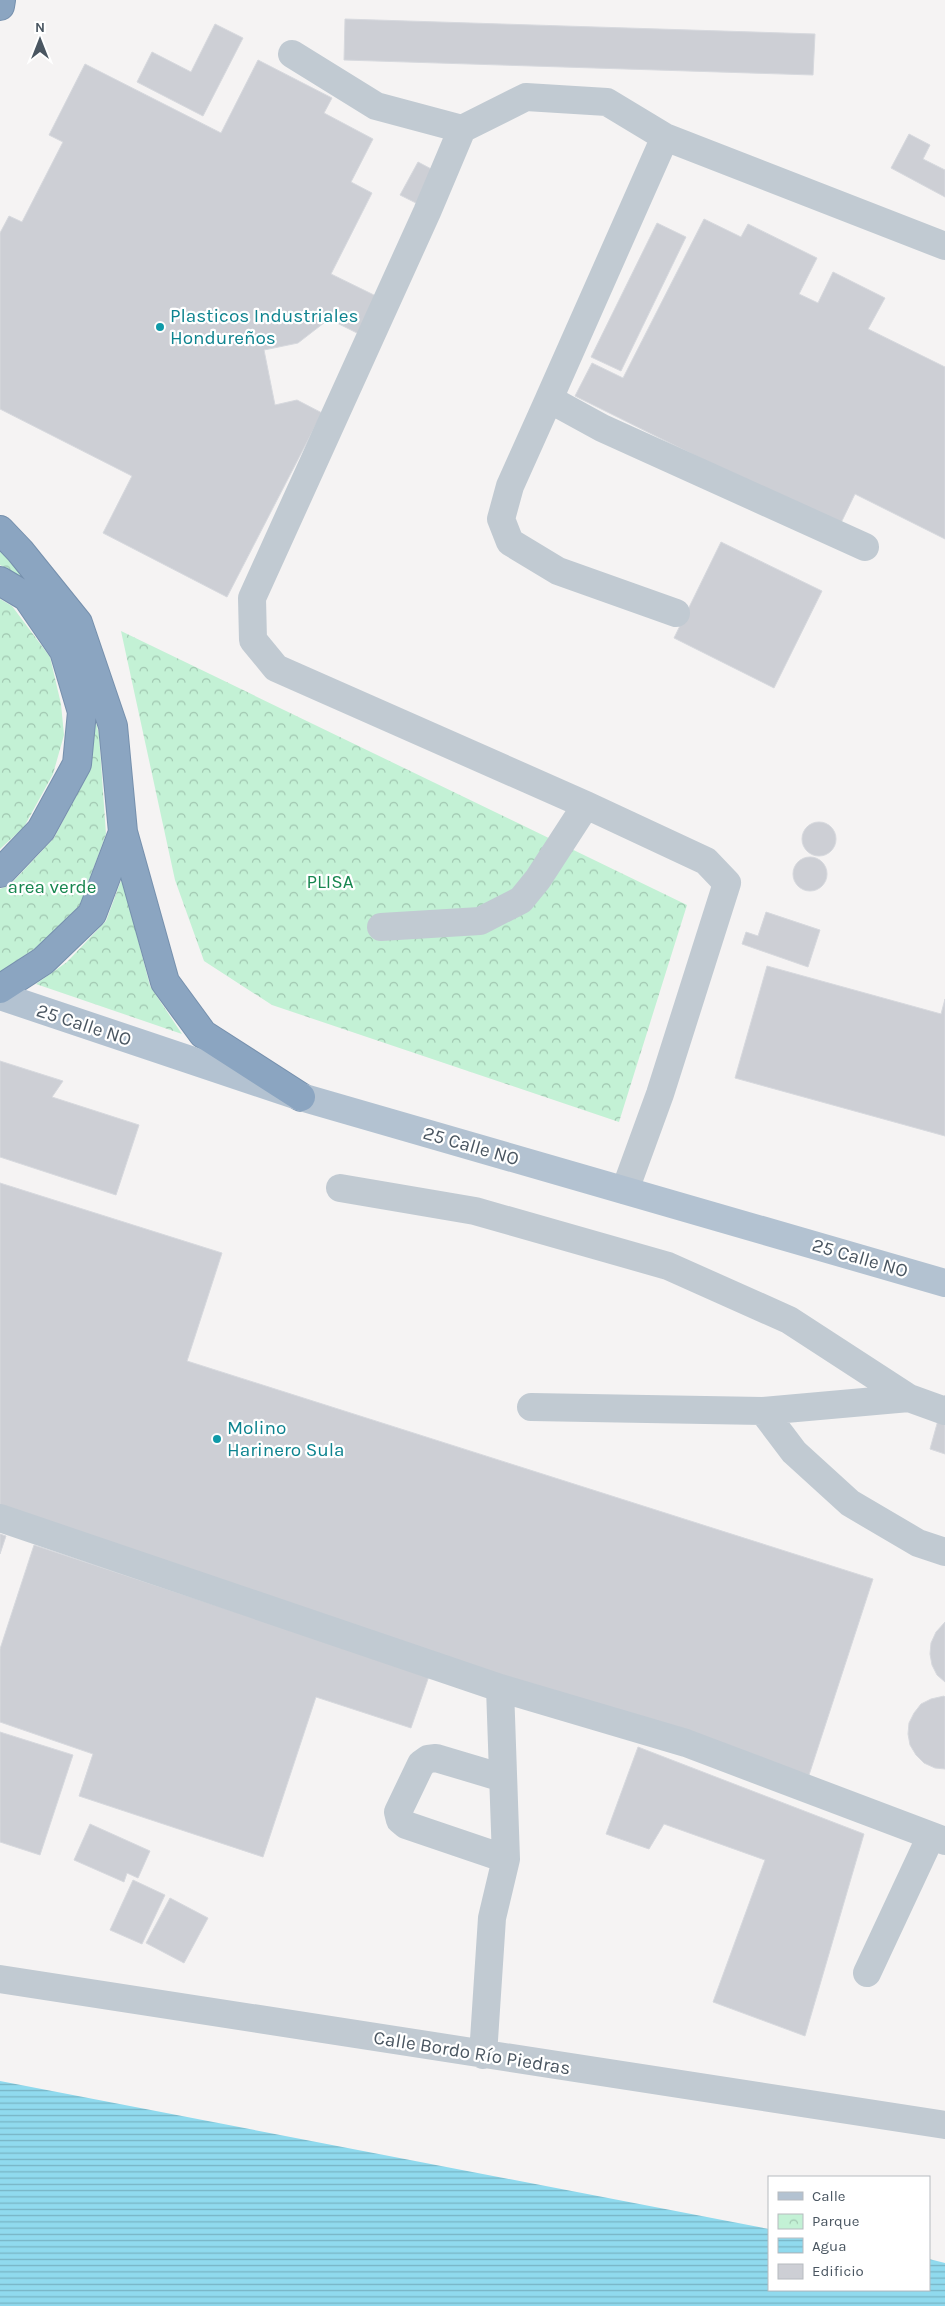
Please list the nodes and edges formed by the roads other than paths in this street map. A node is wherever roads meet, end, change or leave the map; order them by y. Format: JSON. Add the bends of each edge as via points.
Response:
{"nodes":[{"id":1,"x":1,"y":0,"type":"edge"},
{"id":2,"x":0,"y":6,"type":"edge"},
{"id":3,"x":292,"y":54,"type":"dead end"},
{"id":4,"x":462,"y":129,"type":"junction"},
{"id":5,"x":665,"y":138,"type":"junction"},
{"id":6,"x":945,"y":246,"type":"edge"},
{"id":7,"x":549,"y":399,"type":"junction"},
{"id":8,"x":0,"y":530,"type":"edge"},
{"id":9,"x":865,"y":547,"type":"dead end"},
{"id":10,"x":0,"y":581,"type":"edge"},
{"id":11,"x":676,"y":613,"type":"dead end"},
{"id":12,"x":586,"y":805,"type":"junction"},
{"id":13,"x":123,"y":832,"type":"junction"},
{"id":14,"x":0,"y":873,"type":"edge"},
{"id":15,"x":381,"y":928,"type":"dead end"},
{"id":16,"x":0,"y":989,"type":"edge"},
{"id":17,"x":0,"y":996,"type":"edge"},
{"id":18,"x":301,"y":1097,"type":"junction"},
{"id":19,"x":340,"y":1188,"type":"dead end"},
{"id":20,"x":625,"y":1190,"type":"junction"},
{"id":21,"x":945,"y":1283,"type":"edge"},
{"id":22,"x":909,"y":1398,"type":"junction"},
{"id":23,"x":531,"y":1407,"type":"dead end"},
{"id":24,"x":763,"y":1411,"type":"junction"},
{"id":25,"x":945,"y":1411,"type":"edge"},
{"id":26,"x":0,"y":1518,"type":"edge"},
{"id":27,"x":945,"y":1552,"type":"edge"},
{"id":28,"x":500,"y":1688,"type":"junction"},
{"id":29,"x":503,"y":1778,"type":"junction"},
{"id":30,"x":938,"y":1838,"type":"edge"},
{"id":31,"x":506,"y":1858,"type":"junction"},
{"id":32,"x":867,"y":1973,"type":"dead end"},
{"id":33,"x":0,"y":1979,"type":"edge"},
{"id":34,"x":483,"y":2055,"type":"junction"},
{"id":35,"x":945,"y":2125,"type":"edge"}],
"edges":[{"from":1,"to":2,"type":"highway"},
{"from":3,"to":4,"type":"street","via":[[376,106]]},
{"from":4,"to":5,"type":"street","via":[[526,97],[607,102]]},
{"from":4,"to":12,"type":"street","via":[[252,598],[252,640],[276,668]]},
{"from":5,"to":6,"type":"street"},
{"from":5,"to":7,"type":"street"},
{"from":7,"to":9,"type":"street","via":[[602,428]]},
{"from":7,"to":11,"type":"street","via":[[510,486],[501,519],[510,542],[558,571]]},
{"from":8,"to":13,"type":"highway","via":[[78,622],[113,726]]},
{"from":10,"to":14,"type":"highway","via":[[27,597],[64,652],[82,712],[77,764],[41,830]]},
{"from":12,"to":15,"type":"street","via":[[521,900],[480,921]]},
{"from":12,"to":20,"type":"street","via":[[706,861],[727,883],[660,1094]]},
{"from":13,"to":16,"type":"highway","via":[[92,914],[43,961]]},
{"from":13,"to":18,"type":"highway","via":[[166,982],[204,1034]]},
{"from":17,"to":18,"type":"main road","name":"25 Calle NO"},
{"from":18,"to":20,"type":"main road","name":"25 Calle NO"},
{"from":19,"to":22,"type":"street","via":[[475,1211],[668,1266],[790,1320]]},
{"from":20,"to":21,"type":"main road","name":"25 Calle NO"},
{"from":22,"to":24,"type":"street"},
{"from":22,"to":25,"type":"street"},
{"from":23,"to":24,"type":"street"},
{"from":24,"to":27,"type":"street","via":[[794,1452],[850,1503],[918,1543]]},
{"from":26,"to":28,"type":"street"},
{"from":28,"to":29,"type":"street"},
{"from":28,"to":30,"type":"street","via":[[686,1743]]},
{"from":29,"to":31,"type":"street"},
{"from":29,"to":31,"type":"street","via":[[436,1758],[428,1759],[421,1764],[398,1812],[406,1825]]},
{"from":30,"to":32,"type":"street"},
{"from":31,"to":34,"type":"street","via":[[492,1918]]},
{"from":33,"to":34,"type":"street","name":"Calle Bordo Río Piedras"},
{"from":34,"to":35,"type":"street","name":"Calle Bordo Río Piedras"}]}
